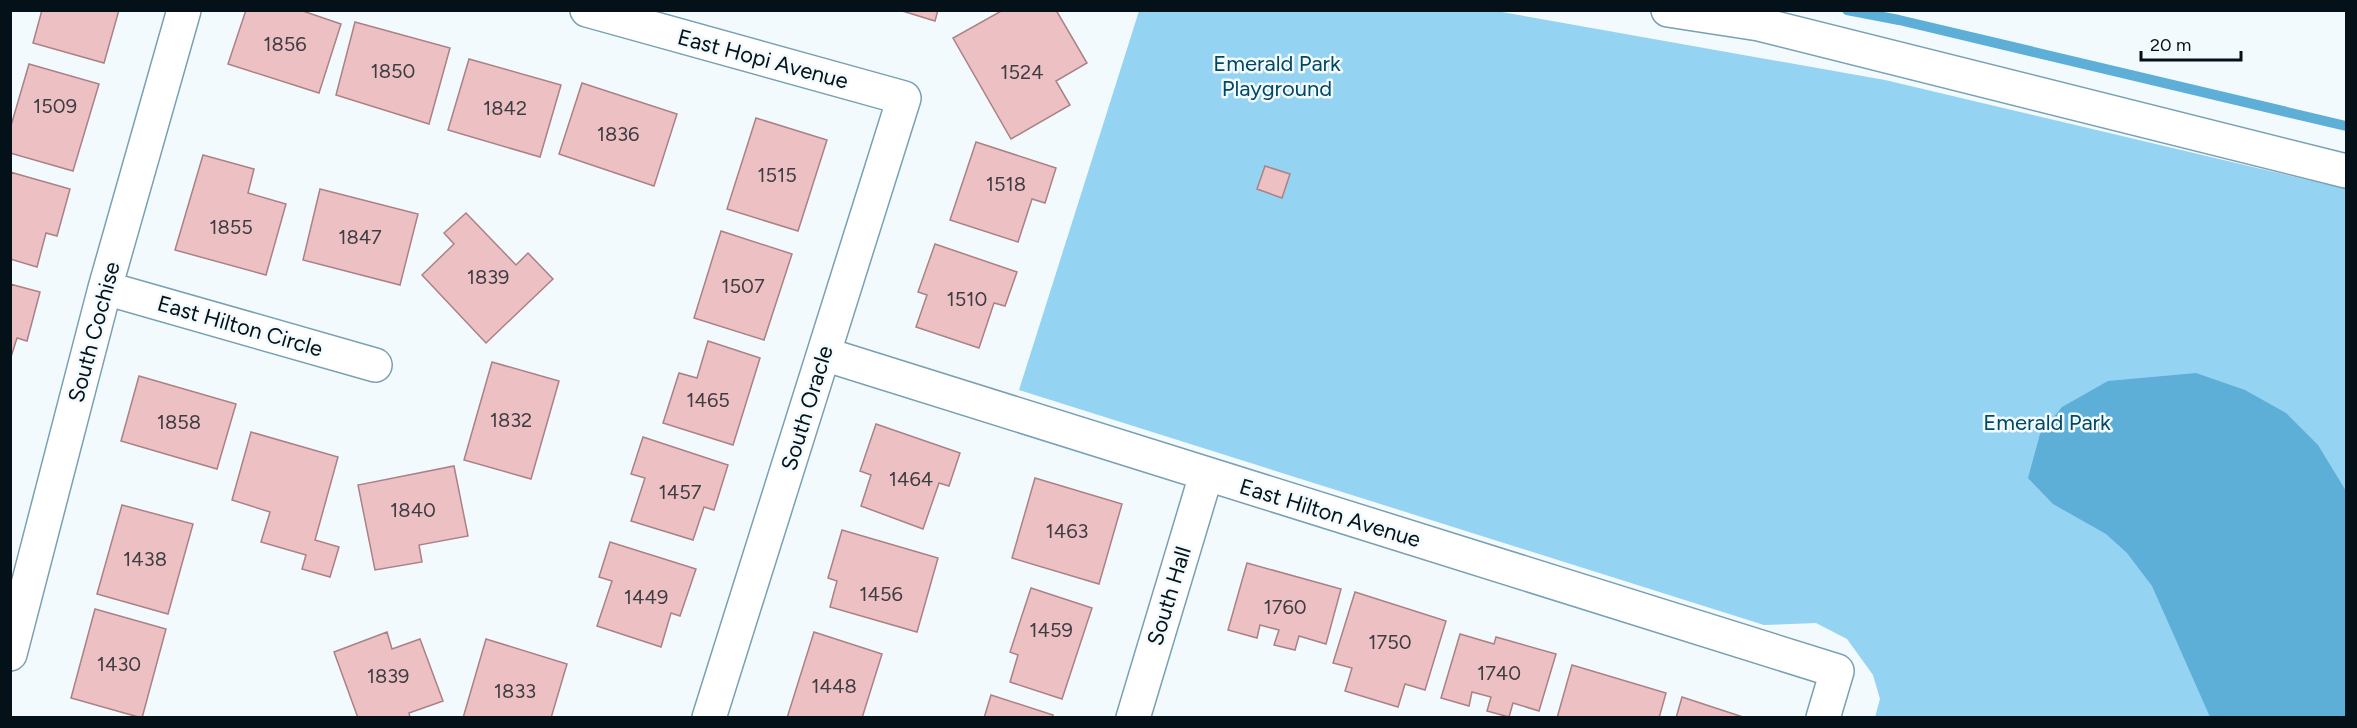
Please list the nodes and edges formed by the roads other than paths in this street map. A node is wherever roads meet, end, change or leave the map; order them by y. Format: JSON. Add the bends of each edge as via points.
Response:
{"nodes":[{"id":1,"x":184,"y":10,"type":"edge"},
{"id":2,"x":587,"y":10,"type":"edge"},
{"id":3,"x":1668,"y":10,"type":"edge"},
{"id":4,"x":904,"y":98,"type":"joint"},
{"id":5,"x":2346,"y":171,"type":"edge"},
{"id":6,"x":105,"y":288,"type":"junction"},
{"id":7,"x":824,"y":354,"type":"junction"},
{"id":8,"x":375,"y":365,"type":"dead end"},
{"id":9,"x":1206,"y":475,"type":"junction"},
{"id":10,"x":10,"y":654,"type":"edge"},
{"id":11,"x":709,"y":717,"type":"edge"},
{"id":12,"x":1133,"y":717,"type":"edge"},
{"id":13,"x":1823,"y":717,"type":"edge"}],
"edges":[{"from":1,"to":6,"type":"street","name":"South Cochise"},
{"from":2,"to":4,"type":"street","name":"East Hopi Avenue"},
{"from":3,"to":5,"type":"street","via":[[1759,24]]},
{"from":4,"to":7,"type":"street","name":"South Oracle"},
{"from":6,"to":8,"type":"street","name":"East Hilton Circle"},
{"from":6,"to":10,"type":"street","name":"South Cochise"},
{"from":7,"to":9,"type":"street","name":"East Hilton Avenue"},
{"from":7,"to":11,"type":"street","name":"South Oracle"},
{"from":9,"to":12,"type":"street","name":"South Hall"},
{"from":9,"to":13,"type":"street","name":"East Hilton Avenue","via":[[1837,671]]}]}
